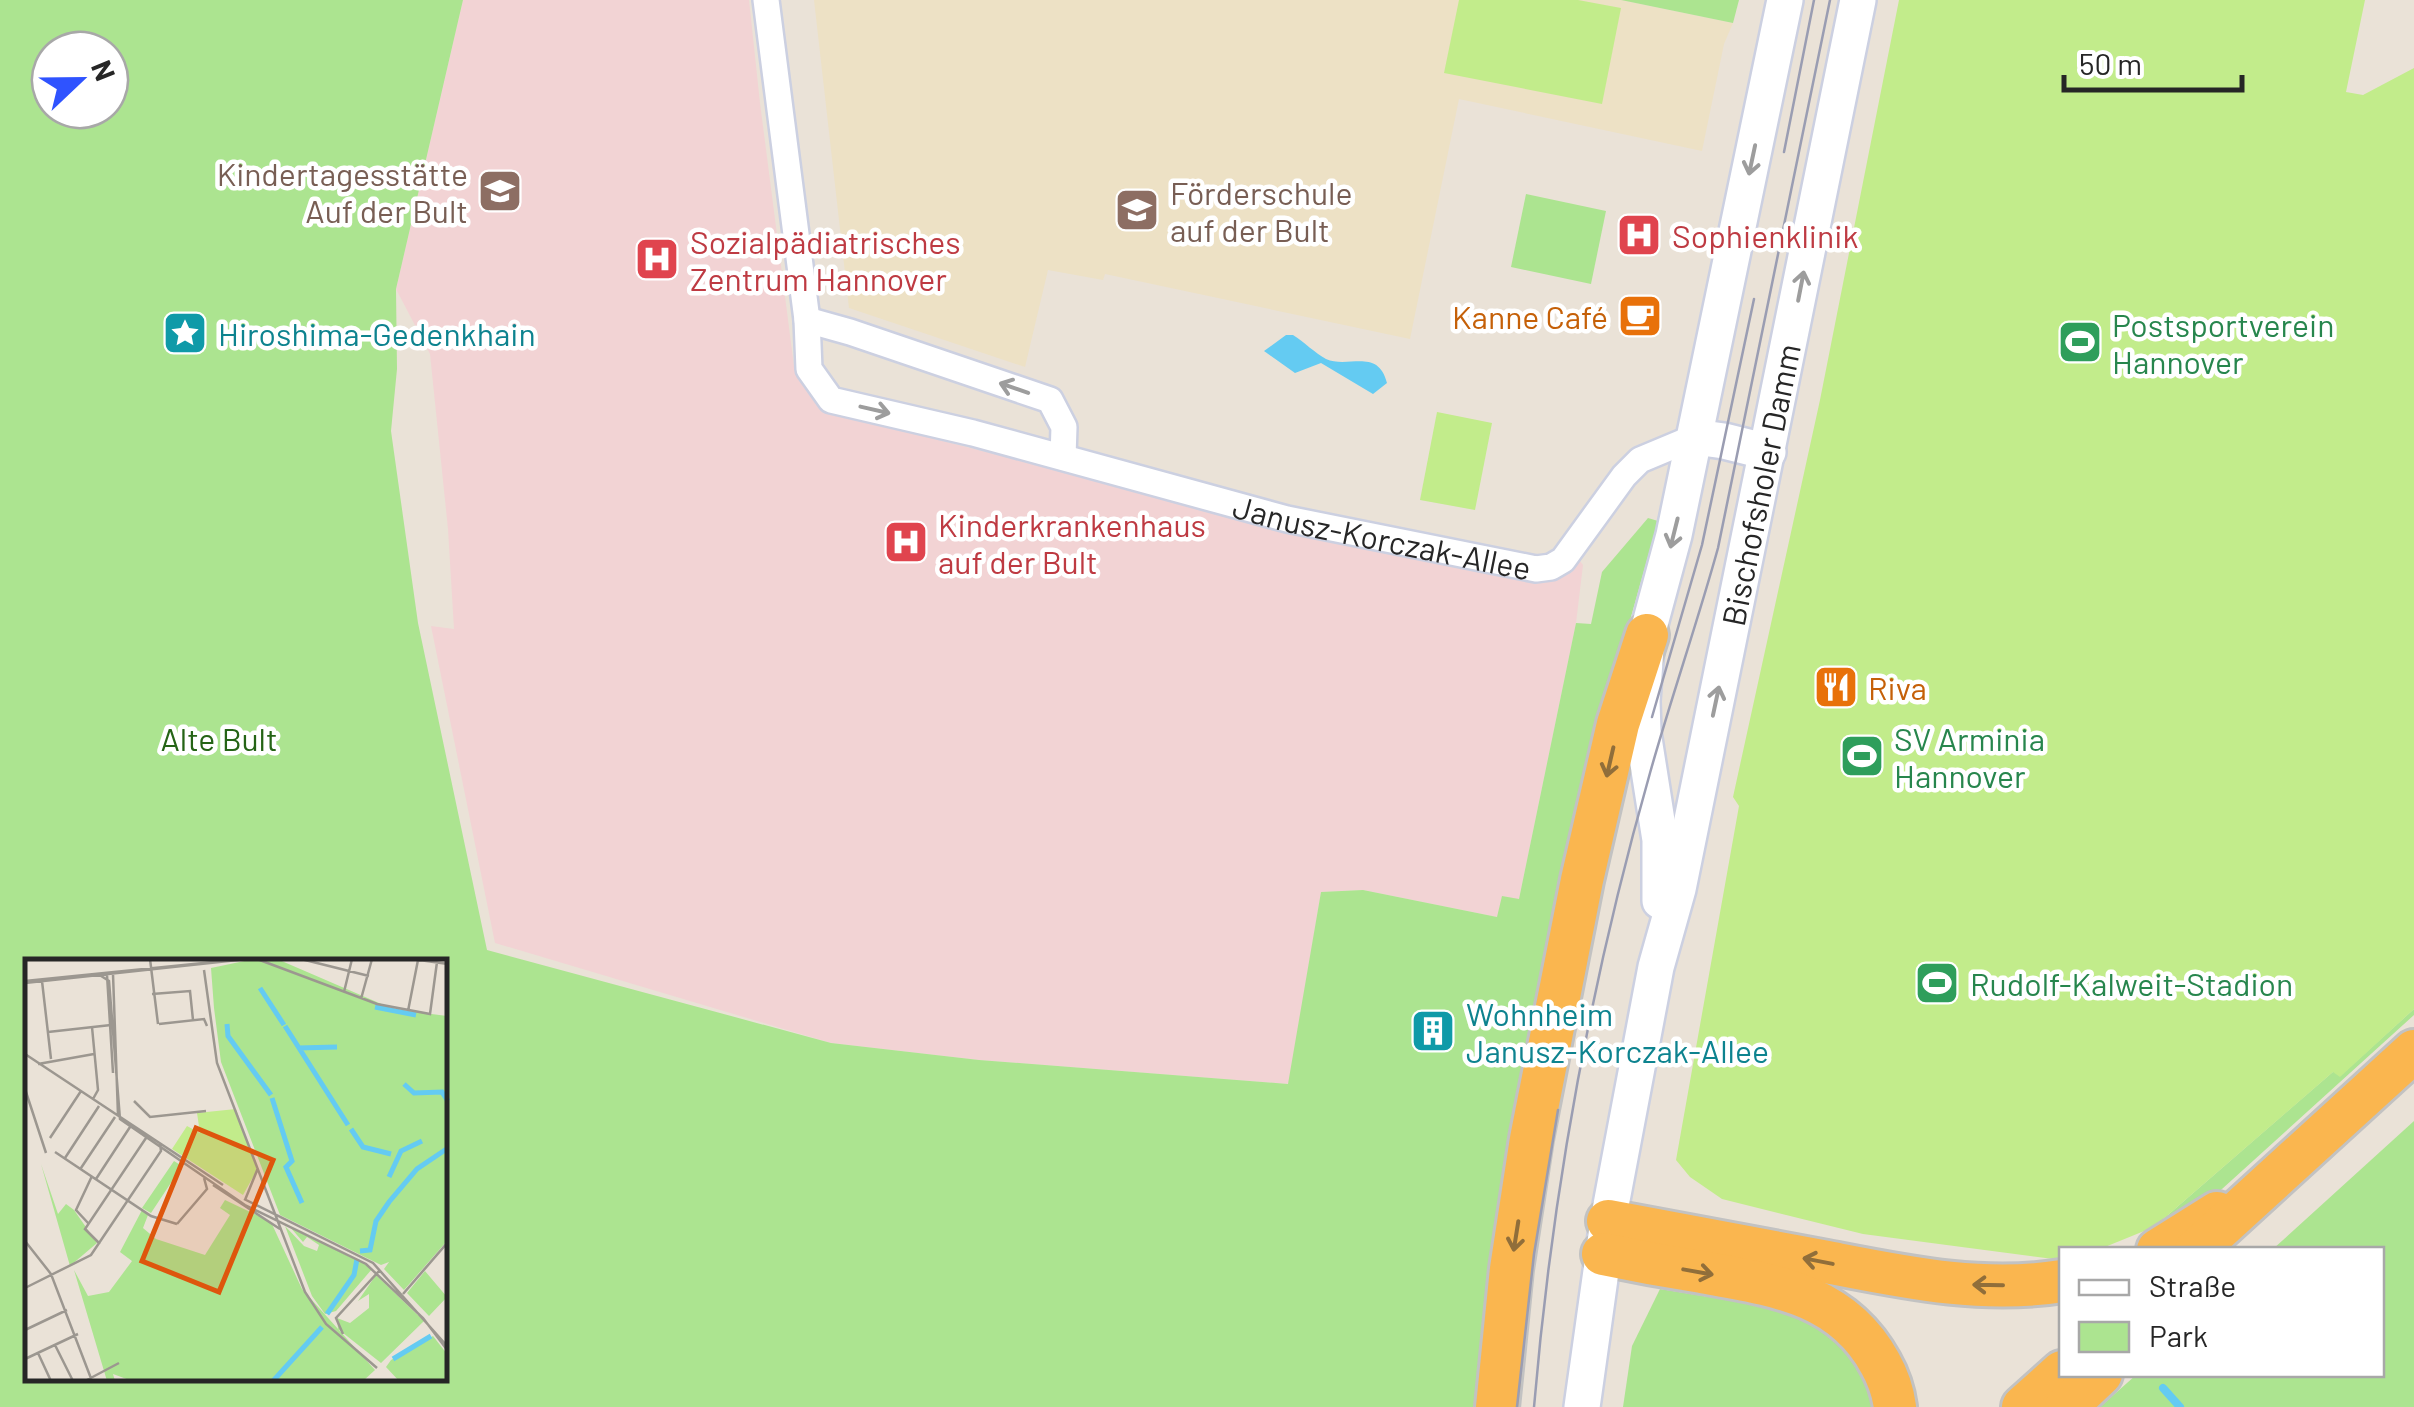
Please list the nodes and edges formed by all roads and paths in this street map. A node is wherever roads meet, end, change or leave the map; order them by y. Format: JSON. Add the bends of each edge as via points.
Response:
{"nodes":[{"id":1,"x":766,"y":0,"type":"edge"},
{"id":2,"x":1785,"y":0,"type":"edge"},
{"id":3,"x":1858,"y":0,"type":"edge"},
{"id":4,"x":807,"y":320,"type":"junction"},
{"id":5,"x":1695,"y":438,"type":"junction"},
{"id":6,"x":1768,"y":452,"type":"junction"},
{"id":7,"x":1064,"y":456,"type":"junction"},
{"id":8,"x":1647,"y":634,"type":"junction"},
{"id":9,"x":1656,"y":967,"type":"junction"},
{"id":10,"x":2414,"y":1052,"type":"edge"},
{"id":11,"x":2414,"y":1087,"type":"edge"},
{"id":12,"x":2289,"y":1166,"type":"junction"},
{"id":13,"x":1606,"y":1238,"type":"junction"},
{"id":14,"x":2163,"y":1247,"type":"edge"},
{"id":15,"x":2199,"y":1247,"type":"edge"},
{"id":16,"x":2240,"y":1247,"type":"edge"},
{"id":17,"x":2059,"y":1282,"type":"edge"},
{"id":18,"x":2059,"y":1375,"type":"edge"},
{"id":19,"x":2099,"y":1377,"type":"edge"},
{"id":20,"x":1497,"y":1407,"type":"edge"},
{"id":21,"x":1582,"y":1407,"type":"edge"},
{"id":22,"x":1895,"y":1407,"type":"edge"},
{"id":23,"x":2024,"y":1407,"type":"edge"},
{"id":24,"x":2066,"y":1407,"type":"edge"}],
"edges":[{"from":1,"to":4,"type":"street","name":"Janusz-Korczak-Allee"},
{"from":2,"to":5,"type":"main road","name":"Bischofsholer Damm","one_way":true},
{"from":6,"to":3,"type":"main road","name":"Bischofsholer Damm","one_way":true},
{"from":7,"to":4,"type":"street","one_way":true,"via":[[1064,427],[1050,400]]},
{"from":4,"to":7,"type":"street","name":"Janusz-Korczak-Allee","one_way":true,"via":[[808,369],[831,400]]},
{"from":5,"to":6,"type":"main road"},
{"from":5,"to":7,"type":"street","name":"Janusz-Korczak-Allee","via":[[1640,460],[1563,560],[1536,569],[1287,519]]},
{"from":5,"to":8,"type":"main road","name":"Bischofsholer Damm","one_way":true},
{"from":9,"to":6,"type":"main road","name":"Bischofsholer Damm","one_way":true},
{"from":8,"to":9,"type":"main road","name":"Bischofsholer Damm","via":[[1643,732],[1660,840]]},
{"from":8,"to":20,"type":"highway","one_way":true,"via":[[1618,724],[1534,1120]]},
{"from":9,"to":13,"type":"main road","name":"Bischofsholer Damm"},
{"from":10,"to":12,"type":"highway"},
{"from":11,"to":16,"type":"highway"},
{"from":12,"to":14,"type":"highway"},
{"from":12,"to":15,"type":"highway"},
{"from":17,"to":13,"type":"highway","one_way":true,"via":[[1976,1286]]},
{"from":13,"to":21,"type":"main road","name":"Bischofsholer Damm"},
{"from":13,"to":22,"type":"highway","one_way":true,"via":[[1818,1302],[1873,1350]]},
{"from":18,"to":23,"type":"highway"},
{"from":19,"to":24,"type":"highway"}]}
